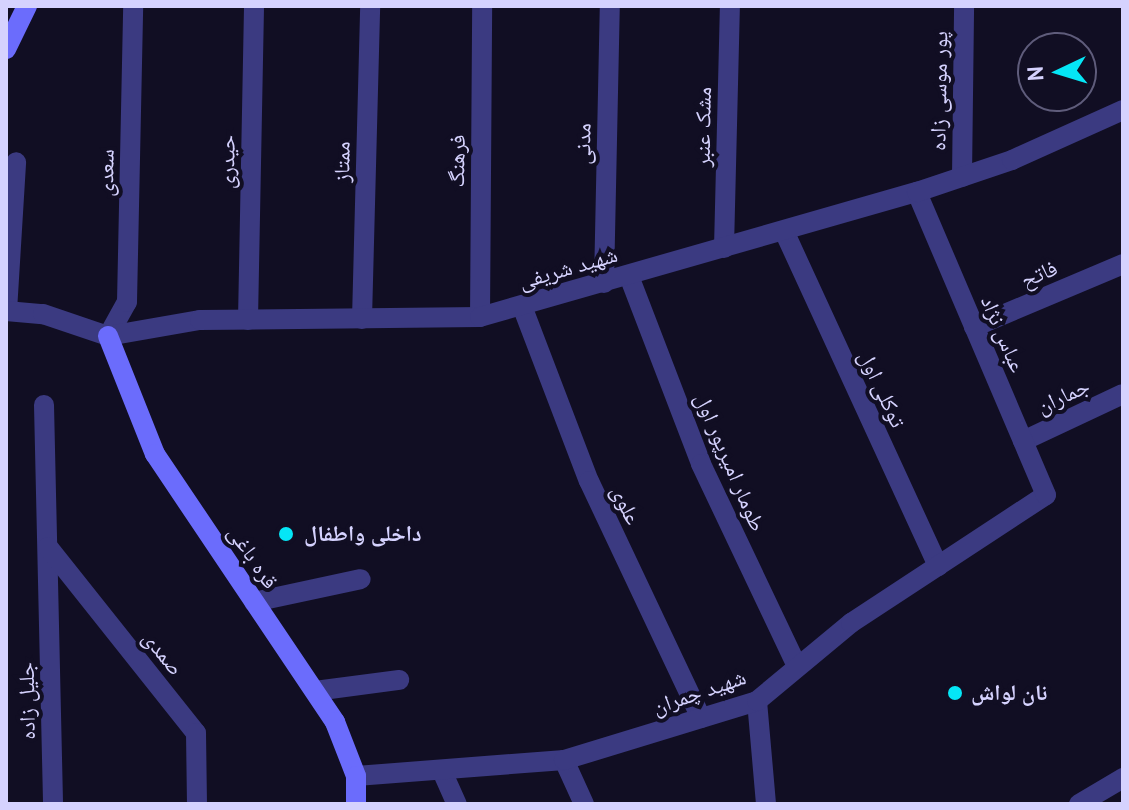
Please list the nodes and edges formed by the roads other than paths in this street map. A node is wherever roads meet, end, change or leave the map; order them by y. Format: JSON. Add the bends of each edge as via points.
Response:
{"nodes":[{"id":1,"x":27,"y":6,"type":"edge"},
{"id":2,"x":133,"y":6,"type":"edge"},
{"id":3,"x":254,"y":6,"type":"edge"},
{"id":4,"x":370,"y":6,"type":"edge"},
{"id":5,"x":482,"y":6,"type":"edge"},
{"id":6,"x":610,"y":6,"type":"edge"},
{"id":7,"x":730,"y":6,"type":"edge"},
{"id":8,"x":964,"y":6,"type":"edge"},
{"id":9,"x":6,"y":49,"type":"edge"},
{"id":10,"x":1123,"y":110,"type":"edge"},
{"id":11,"x":16,"y":162,"type":"dead end"},
{"id":12,"x":962,"y":177,"type":"junction"},
{"id":13,"x":917,"y":192,"type":"junction"},
{"id":14,"x":784,"y":231,"type":"junction"},
{"id":15,"x":724,"y":248,"type":"junction"},
{"id":16,"x":1123,"y":264,"type":"edge"},
{"id":17,"x":629,"y":276,"type":"junction"},
{"id":18,"x":604,"y":283,"type":"junction"},
{"id":19,"x":522,"y":306,"type":"junction"},
{"id":20,"x":6,"y":311,"type":"edge"},
{"id":21,"x":480,"y":317,"type":"junction"},
{"id":22,"x":362,"y":319,"type":"junction"},
{"id":23,"x":248,"y":320,"type":"junction"},
{"id":24,"x":974,"y":327,"type":"junction"},
{"id":25,"x":108,"y":336,"type":"junction"},
{"id":26,"x":1123,"y":394,"type":"edge"},
{"id":27,"x":44,"y":405,"type":"dead end"},
{"id":28,"x":1023,"y":441,"type":"junction"},
{"id":29,"x":1046,"y":495,"type":"joint"},
{"id":30,"x":48,"y":547,"type":"junction"},
{"id":31,"x":938,"y":566,"type":"junction"},
{"id":32,"x":361,"y":579,"type":"dead end"},
{"id":33,"x":254,"y":602,"type":"junction"},
{"id":34,"x":796,"y":664,"type":"junction"},
{"id":35,"x":399,"y":680,"type":"dead end"},
{"id":36,"x":315,"y":691,"type":"junction"},
{"id":37,"x":757,"y":701,"type":"junction"},
{"id":38,"x":701,"y":718,"type":"junction"},
{"id":39,"x":564,"y":760,"type":"junction"},
{"id":40,"x":442,"y":771,"type":"junction"},
{"id":41,"x":356,"y":776,"type":"junction"},
{"id":42,"x":1123,"y":778,"type":"edge"},
{"id":43,"x":53,"y":804,"type":"edge"},
{"id":44,"x":197,"y":804,"type":"edge"},
{"id":45,"x":356,"y":804,"type":"edge"},
{"id":46,"x":457,"y":804,"type":"edge"},
{"id":47,"x":584,"y":804,"type":"edge"},
{"id":48,"x":766,"y":804,"type":"edge"},
{"id":49,"x":1079,"y":804,"type":"edge"}],
"edges":[{"from":1,"to":9,"type":"main road"},
{"from":2,"to":25,"type":"street","name":"سعدی","via":[[127,302]]},
{"from":3,"to":23,"type":"street","name":"حیدری"},
{"from":4,"to":22,"type":"street","name":"ممتاز"},
{"from":5,"to":21,"type":"street","name":"فرهنگ"},
{"from":6,"to":18,"type":"street","name":"مدنی"},
{"from":7,"to":15,"type":"street","name":"مشک عنبر"},
{"from":8,"to":12,"type":"street","name":"پور موسی زاده"},
{"from":10,"to":12,"type":"street","name":"شهید شریفى"},
{"from":11,"to":20,"type":"street"},
{"from":12,"to":13,"type":"street","name":"شهید شریفى"},
{"from":13,"to":14,"type":"street","name":"شهید شریفى"},
{"from":13,"to":24,"type":"street","name":"عباس نژاد"},
{"from":14,"to":15,"type":"street","name":"شهید شریفى"},
{"from":14,"to":31,"type":"street","name":"توکلی اول"},
{"from":15,"to":17,"type":"street","name":"شهید شریفى"},
{"from":16,"to":24,"type":"street","name":"فاتح"},
{"from":17,"to":18,"type":"street","name":"شهید شریفى"},
{"from":17,"to":34,"type":"street","name":"طومار امیرپور اول","via":[[701,464]]},
{"from":18,"to":19,"type":"street","name":"شهید شریفى"},
{"from":19,"to":21,"type":"street","name":"شهید شریفى"},
{"from":19,"to":38,"type":"street","name":"علوی","via":[[589,481]]},
{"from":20,"to":25,"type":"street","name":"شهید شریفى","via":[[43,314]]},
{"from":21,"to":22,"type":"street","name":"شهید شریفى"},
{"from":22,"to":23,"type":"street","name":"شهید شریفى"},
{"from":23,"to":25,"type":"street","name":"شهید شریفى","via":[[200,320]]},
{"from":24,"to":28,"type":"street","name":"عباس نژاد"},
{"from":25,"to":33,"type":"main road","name":"قره باغی","via":[[155,454]]},
{"from":26,"to":28,"type":"street","name":"جماران"},
{"from":27,"to":30,"type":"street","name":"جلیل زاده"},
{"from":28,"to":29,"type":"street","name":"عباس نژاد"},
{"from":29,"to":31,"type":"street","name":"شهید چمران"},
{"from":30,"to":43,"type":"street","name":"جلیل زاده"},
{"from":30,"to":44,"type":"street","name":"صمدی","via":[[196,733]]},
{"from":31,"to":34,"type":"street","name":"شهید چمران"},
{"from":32,"to":33,"type":"street"},
{"from":33,"to":36,"type":"main road","name":"قره باغی"},
{"from":34,"to":37,"type":"street","name":"شهید چمران"},
{"from":35,"to":36,"type":"street"},
{"from":36,"to":41,"type":"main road","name":"قره باغی","via":[[335,722]]},
{"from":37,"to":38,"type":"street","name":"شهید چمران"},
{"from":37,"to":48,"type":"street"},
{"from":38,"to":39,"type":"street","name":"شهید چمران"},
{"from":39,"to":40,"type":"street","name":"شهید چمران"},
{"from":39,"to":47,"type":"street"},
{"from":40,"to":41,"type":"street","name":"شهید چمران"},
{"from":40,"to":46,"type":"street"},
{"from":41,"to":45,"type":"main road","name":"قره باغی"},
{"from":42,"to":49,"type":"street"}]}
